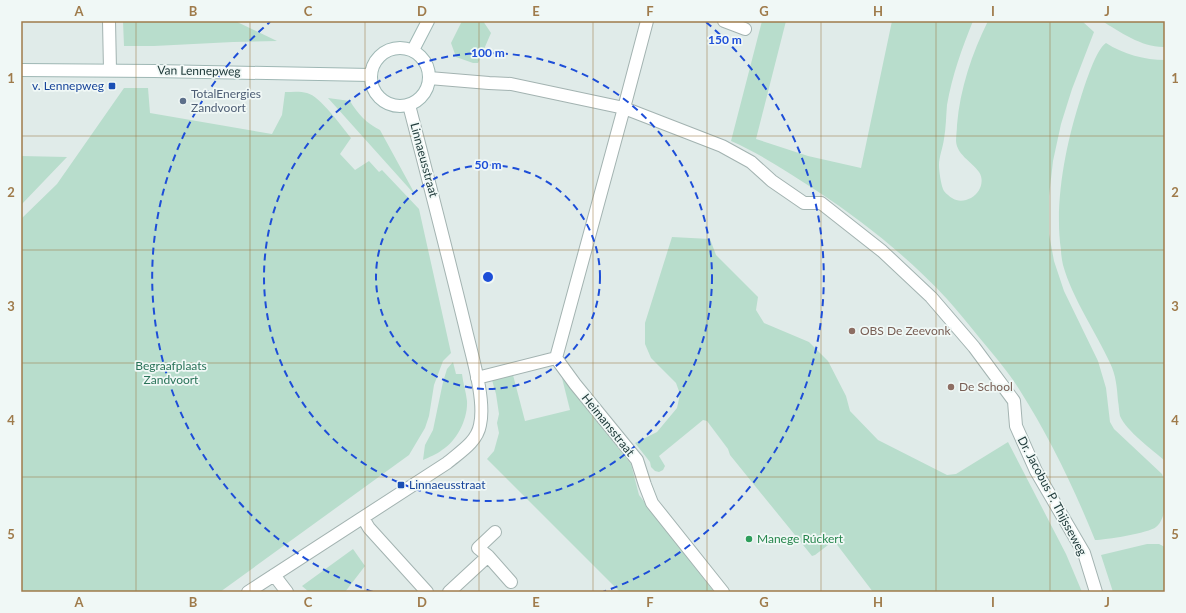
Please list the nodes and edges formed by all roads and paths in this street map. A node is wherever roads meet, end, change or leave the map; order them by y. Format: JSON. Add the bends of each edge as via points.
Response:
{"nodes":[{"id":1,"x":109,"y":21,"type":"edge"},
{"id":2,"x":428,"y":21,"type":"edge"},
{"id":3,"x":646,"y":21,"type":"edge"},
{"id":4,"x":724,"y":21,"type":"edge"},
{"id":5,"x":745,"y":29,"type":"dead end"},
{"id":6,"x":413,"y":50,"type":"junction"},
{"id":7,"x":23,"y":69,"type":"edge"},
{"id":8,"x":110,"y":70,"type":"junction"},
{"id":9,"x":371,"y":75,"type":"junction"},
{"id":10,"x":429,"y":78,"type":"junction"},
{"id":11,"x":409,"y":105,"type":"junction"},
{"id":12,"x":624,"y":108,"type":"junction"},
{"id":13,"x":556,"y":358,"type":"junction"},
{"id":14,"x":477,"y":378,"type":"junction"},
{"id":15,"x":363,"y":518,"type":"junction"},
{"id":16,"x":495,"y":532,"type":"dead end"},
{"id":17,"x":488,"y":556,"type":"junction"},
{"id":18,"x":274,"y":575,"type":"junction"},
{"id":19,"x":511,"y":582,"type":"dead end"},
{"id":20,"x":248,"y":592,"type":"edge"},
{"id":21,"x":287,"y":592,"type":"edge"},
{"id":22,"x":427,"y":592,"type":"edge"},
{"id":23,"x":449,"y":592,"type":"edge"},
{"id":24,"x":723,"y":592,"type":"edge"},
{"id":25,"x":1096,"y":592,"type":"edge"}],
"edges":[{"from":1,"to":8,"type":"street"},
{"from":2,"to":6,"type":"street"},
{"from":3,"to":12,"type":"street"},
{"from":4,"to":5,"type":"street"},
{"from":6,"to":9,"type":"street","via":[[389,49],[375,62]]},
{"from":6,"to":10,"type":"street","via":[[426,64]]},
{"from":7,"to":8,"type":"street","name":"Van Lennepweg"},
{"from":8,"to":9,"type":"street","name":"Van Lennepweg"},
{"from":9,"to":11,"type":"street","via":[[371,83],[378,97],[397,106]]},
{"from":10,"to":11,"type":"street","via":[[428,87],[423,95]]},
{"from":10,"to":12,"type":"street","name":"Dr. Jacobus P. Thijsseweg","via":[[512,84]]},
{"from":11,"to":14,"type":"street","name":"Linnaeusstraat"},
{"from":12,"to":13,"type":"street"},
{"from":12,"to":25,"type":"street","name":"Dr. Jacobus P. Thijsseweg","via":[[722,146],[751,162],[772,181],[804,202],[821,203],[882,251],[931,297],[974,347],[1014,401],[1016,426],[1036,471],[1084,553]]},
{"from":13,"to":14,"type":"street"},
{"from":13,"to":24,"type":"street","name":"Heimansstraat","via":[[574,384],[637,460],[652,503]]},
{"from":14,"to":15,"type":"street","name":"Linnaeusstraat","via":[[482,406],[480,426],[472,443],[447,463]]},
{"from":15,"to":18,"type":"street","name":"Linnaeusstraat"},
{"from":15,"to":22,"type":"street","via":[[369,528]]},
{"from":16,"to":17,"type":"street","via":[[478,548]]},
{"from":17,"to":19,"type":"street"},
{"from":17,"to":23,"type":"street"},
{"from":18,"to":20,"type":"street","name":"Linnaeusstraat"},
{"from":18,"to":21,"type":"street"}]}
